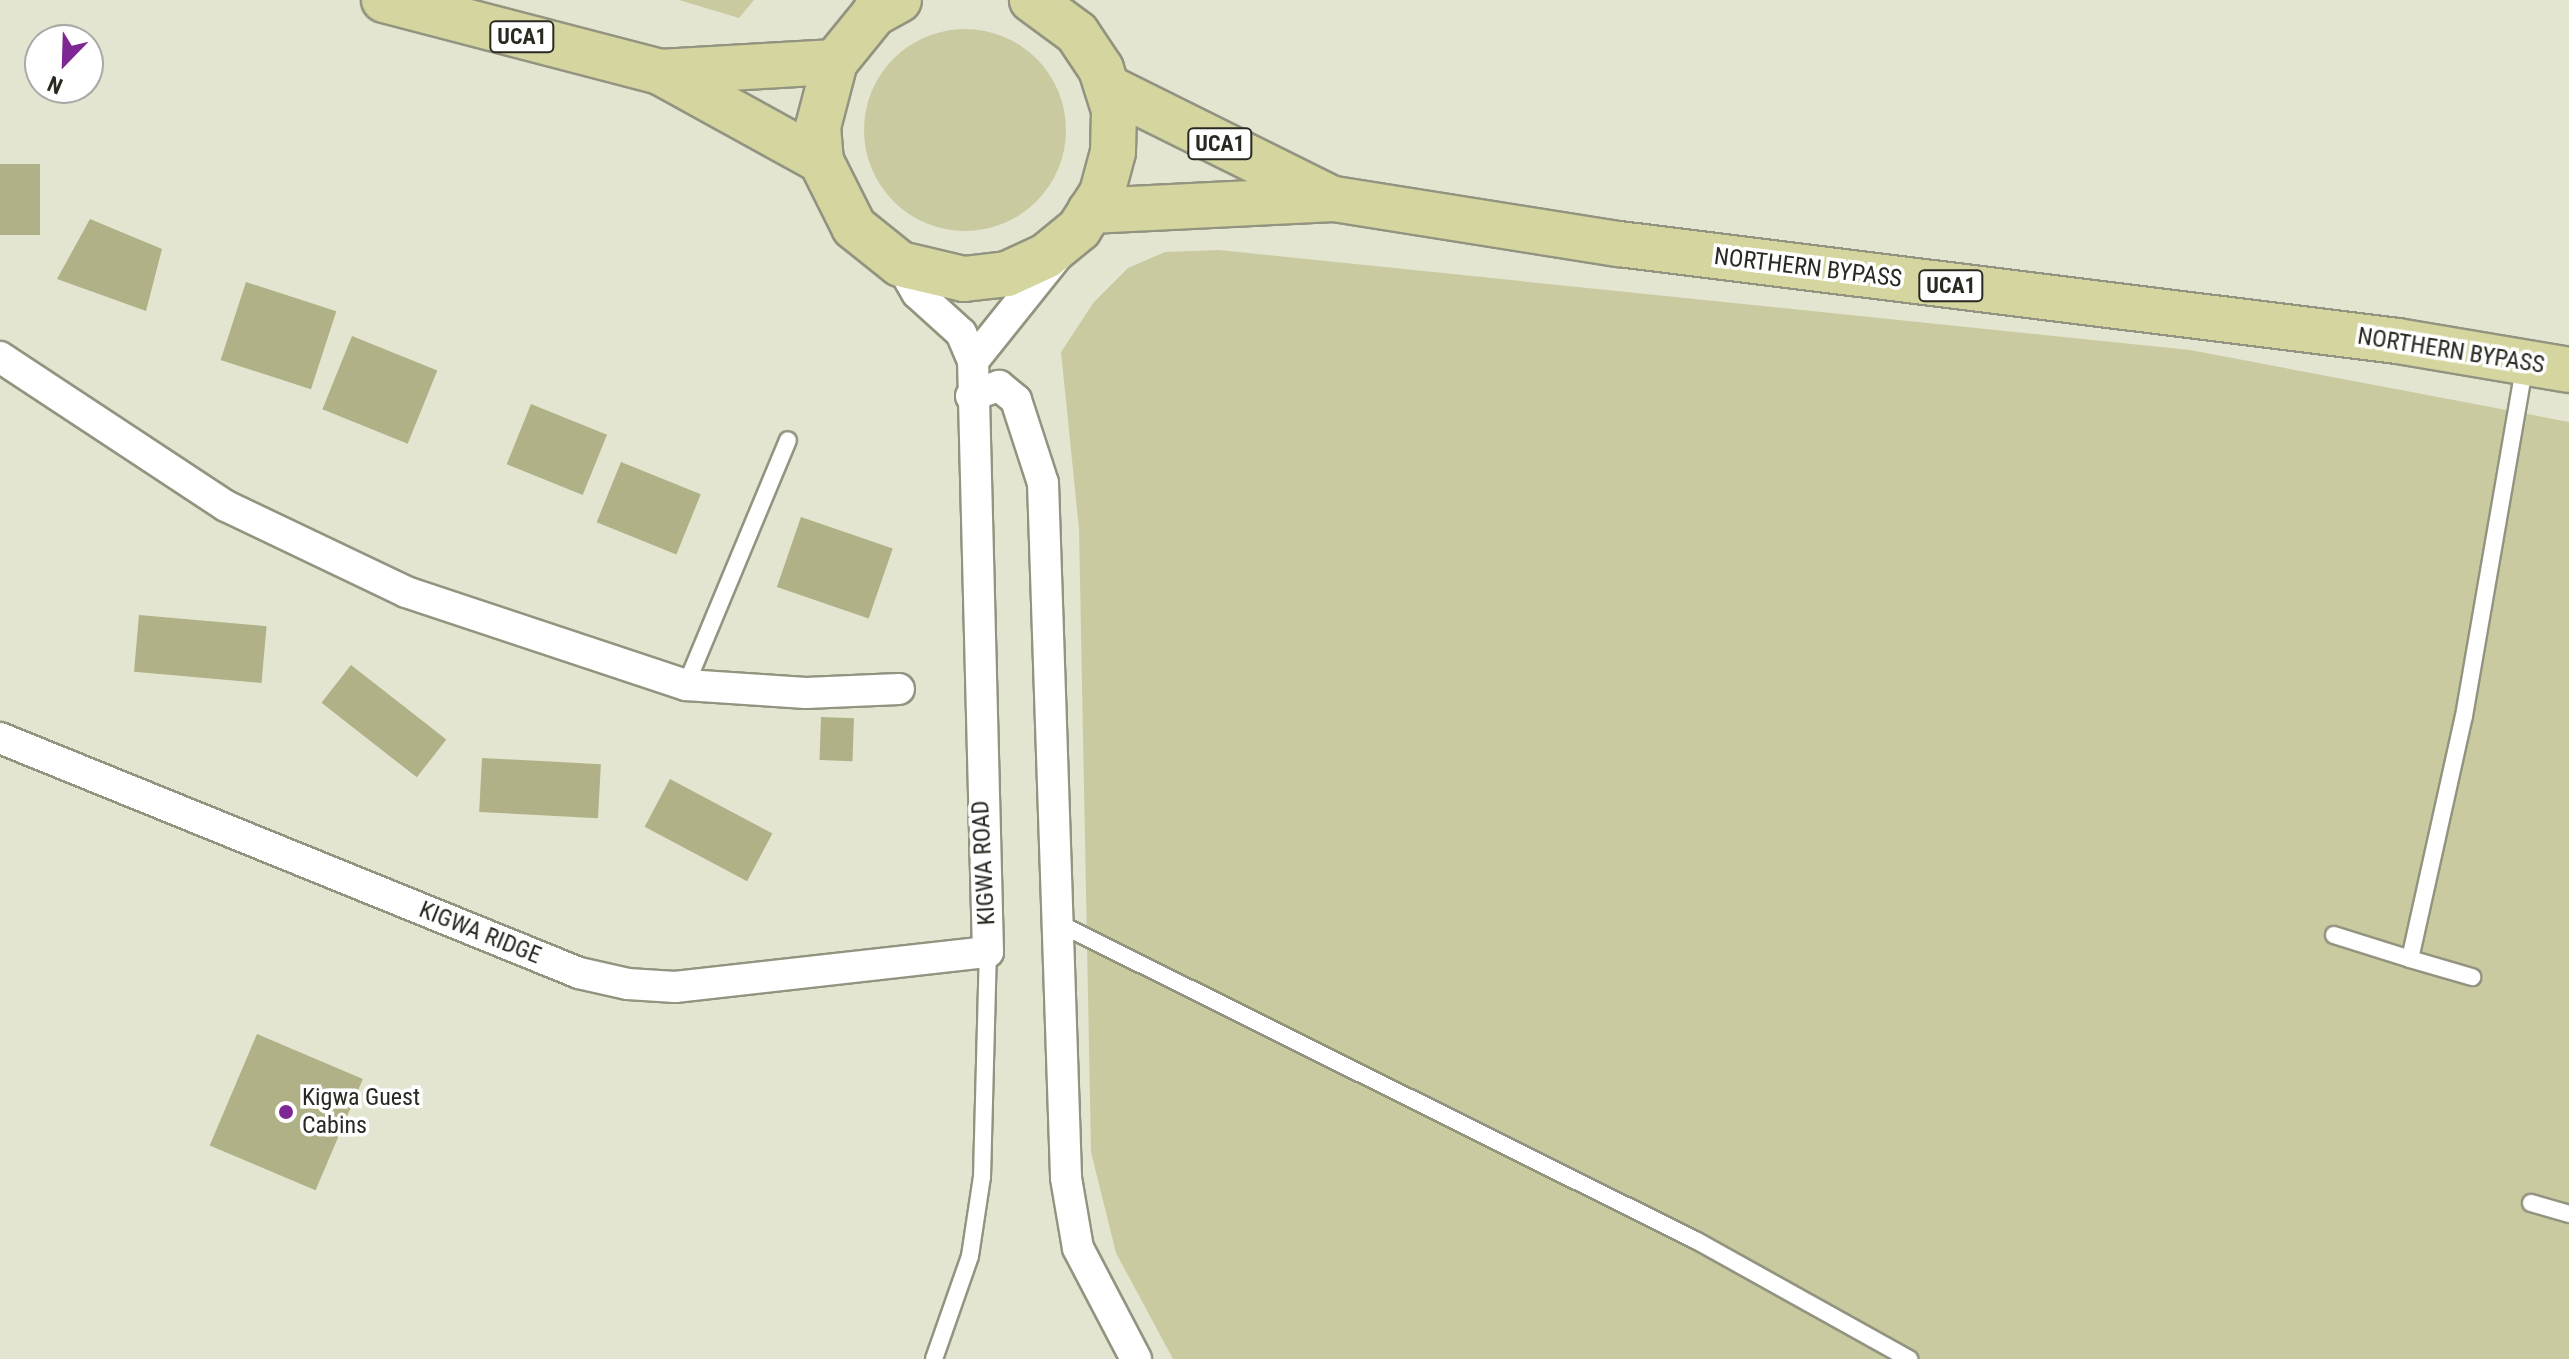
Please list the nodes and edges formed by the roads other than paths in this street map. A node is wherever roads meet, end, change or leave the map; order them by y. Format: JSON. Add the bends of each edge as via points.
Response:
{"nodes":[{"id":1,"x":384,"y":0,"type":"edge"},
{"id":2,"x":899,"y":0,"type":"edge"},
{"id":3,"x":1032,"y":0,"type":"edge"},
{"id":4,"x":835,"y":62,"type":"junction"},
{"id":5,"x":660,"y":72,"type":"junction"},
{"id":6,"x":1107,"y":87,"type":"junction"},
{"id":7,"x":821,"y":161,"type":"junction"},
{"id":8,"x":1334,"y":199,"type":"junction"},
{"id":9,"x":1084,"y":220,"type":"junction"},
{"id":10,"x":900,"y":264,"type":"junction"},
{"id":11,"x":0,"y":357,"type":"edge"},
{"id":12,"x":973,"y":361,"type":"junction"},
{"id":13,"x":2525,"y":362,"type":"junction"},
{"id":14,"x":2569,"y":370,"type":"edge"},
{"id":15,"x":971,"y":396,"type":"junction"},
{"id":16,"x":788,"y":440,"type":"dead end"},
{"id":17,"x":686,"y":685,"type":"junction"},
{"id":18,"x":899,"y":689,"type":"dead end"},
{"id":19,"x":0,"y":738,"type":"edge"},
{"id":20,"x":1055,"y":922,"type":"junction"},
{"id":21,"x":2334,"y":935,"type":"dead end"},
{"id":22,"x":988,"y":952,"type":"junction"},
{"id":23,"x":2410,"y":959,"type":"junction"},
{"id":24,"x":2472,"y":977,"type":"dead end"},
{"id":25,"x":2531,"y":1203,"type":"dead end"},
{"id":26,"x":2569,"y":1214,"type":"edge"},
{"id":27,"x":934,"y":1359,"type":"edge"},
{"id":28,"x":1136,"y":1359,"type":"edge"},
{"id":29,"x":1909,"y":1359,"type":"edge"}],
"edges":[{"from":1,"to":5,"type":"main road","number":"UCA1"},
{"from":2,"to":4,"type":"main road","via":[[874,14]]},
{"from":3,"to":6,"type":"main road","via":[[1077,33]]},
{"from":4,"to":5,"type":"main road","number":"UCA1"},
{"from":4,"to":7,"type":"main road","via":[[818,127]]},
{"from":5,"to":7,"type":"main road","number":"UCA1"},
{"from":6,"to":8,"type":"main road","number":"UCA1"},
{"from":6,"to":9,"type":"main road","via":[[1113,152]]},
{"from":7,"to":10,"type":"main road","via":[[854,227]]},
{"from":8,"to":9,"type":"main road","number":"UCA1"},
{"from":8,"to":13,"type":"main road","name":"NORTHERN BYPASS","number":"UCA1","via":[[1619,244]]},
{"from":9,"to":10,"type":"main road","via":[[1046,256],[1007,274],[964,279]]},
{"from":9,"to":12,"type":"street"},
{"from":10,"to":12,"type":"street","via":[[917,293],[961,333]]},
{"from":11,"to":17,"type":"street","via":[[226,506],[312,552],[406,592]]},
{"from":12,"to":15,"type":"street","name":"KIGWA ROAD"},
{"from":13,"to":14,"type":"main road","name":"NORTHERN BYPASS","number":"UCA1"},
{"from":13,"to":23,"type":"lane","via":[[2461,732]]},
{"from":15,"to":20,"type":"street","via":[[999,386],[1016,400],[1043,483]]},
{"from":15,"to":22,"type":"street","name":"KIGWA ROAD"},
{"from":16,"to":17,"type":"lane"},
{"from":17,"to":18,"type":"street","via":[[806,693]]},
{"from":19,"to":22,"type":"street","name":"KIGWA RIDGE","via":[[579,973],[628,984],[675,987]]},
{"from":20,"to":28,"type":"street","via":[[1066,1178],[1078,1248]]},
{"from":20,"to":29,"type":"lane","via":[[1683,1233]]},
{"from":21,"to":23,"type":"lane"},
{"from":22,"to":27,"type":"lane","name":"KIGWA ROAD","via":[[982,1177],[970,1256]]},
{"from":23,"to":24,"type":"lane"},
{"from":25,"to":26,"type":"lane"}]}
